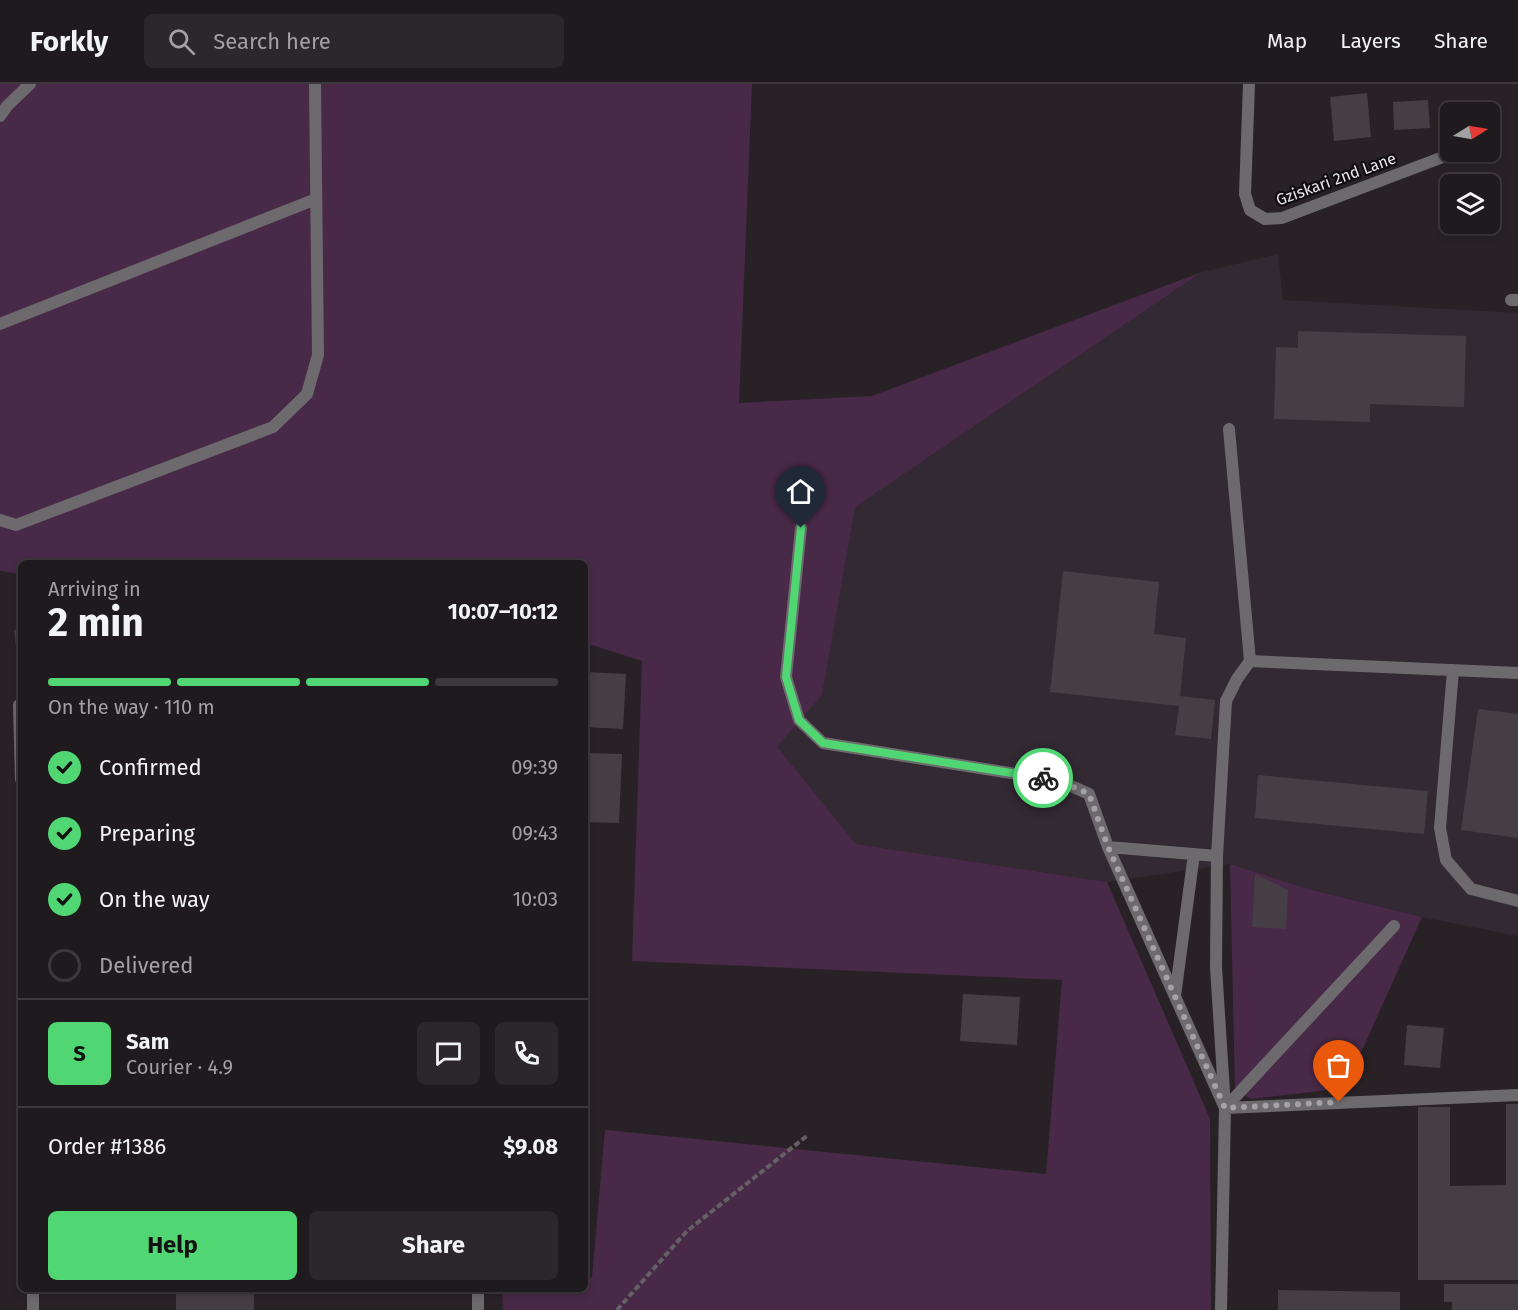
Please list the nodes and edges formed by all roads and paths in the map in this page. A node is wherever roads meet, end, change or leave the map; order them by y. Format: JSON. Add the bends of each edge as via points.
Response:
{"nodes":[{"id":1,"x":30,"y":84,"type":"edge"},
{"id":2,"x":315,"y":84,"type":"edge"},
{"id":3,"x":1249,"y":84,"type":"edge"},
{"id":4,"x":0,"y":116,"type":"edge"},
{"id":5,"x":1440,"y":158,"type":"edge"},
{"id":6,"x":316,"y":199,"type":"junction"},
{"id":7,"x":0,"y":324,"type":"edge"},
{"id":8,"x":1229,"y":429,"type":"dead end"},
{"id":9,"x":0,"y":520,"type":"edge"},
{"id":10,"x":801,"y":528,"type":"dead end"},
{"id":11,"x":1250,"y":661,"type":"junction"},
{"id":12,"x":1453,"y":670,"type":"junction"},
{"id":13,"x":1518,"y":673,"type":"edge"},
{"id":14,"x":1108,"y":847,"type":"junction"},
{"id":15,"x":1194,"y":854,"type":"junction"},
{"id":16,"x":1217,"y":856,"type":"junction"},
{"id":17,"x":1518,"y":901,"type":"edge"},
{"id":18,"x":1394,"y":926,"type":"dead end"},
{"id":19,"x":1175,"y":997,"type":"junction"},
{"id":20,"x":1518,"y":1095,"type":"edge"},
{"id":21,"x":1225,"y":1108,"type":"junction"},
{"id":22,"x":808,"y":1135,"type":"dead end"},
{"id":23,"x":33,"y":1292,"type":"edge"},
{"id":24,"x":478,"y":1292,"type":"edge"},
{"id":25,"x":33,"y":1310,"type":"edge"},
{"id":26,"x":478,"y":1310,"type":"edge"},
{"id":27,"x":616,"y":1310,"type":"edge"},
{"id":28,"x":1221,"y":1310,"type":"edge"}],
"edges":[{"from":1,"to":4,"type":"street"},
{"from":2,"to":6,"type":"street"},
{"from":3,"to":5,"type":"street","name":"Gziskari 2nd Lane","via":[[1245,194],[1250,210],[1265,219],[1282,218]]},
{"from":6,"to":7,"type":"street"},
{"from":6,"to":9,"type":"street","via":[[318,355],[307,394],[273,427],[15,525]]},
{"from":8,"to":11,"type":"street"},
{"from":10,"to":14,"type":"street","via":[[786,677],[799,720],[823,743],[1060,781],[1089,794]]},
{"from":11,"to":12,"type":"street"},
{"from":11,"to":16,"type":"street","via":[[1226,701]]},
{"from":12,"to":13,"type":"street"},
{"from":12,"to":17,"type":"street","via":[[1440,828],[1446,860],[1471,889]]},
{"from":14,"to":15,"type":"street"},
{"from":14,"to":19,"type":"street"},
{"from":15,"to":16,"type":"street"},
{"from":15,"to":19,"type":"street"},
{"from":16,"to":21,"type":"street","via":[[1216,967]]},
{"from":18,"to":21,"type":"street"},
{"from":19,"to":21,"type":"street"},
{"from":20,"to":21,"type":"street"},
{"from":21,"to":28,"type":"street"},
{"from":22,"to":27,"type":"path","via":[[687,1231]]},
{"from":23,"to":25,"type":"street"},
{"from":24,"to":26,"type":"street"}]}
